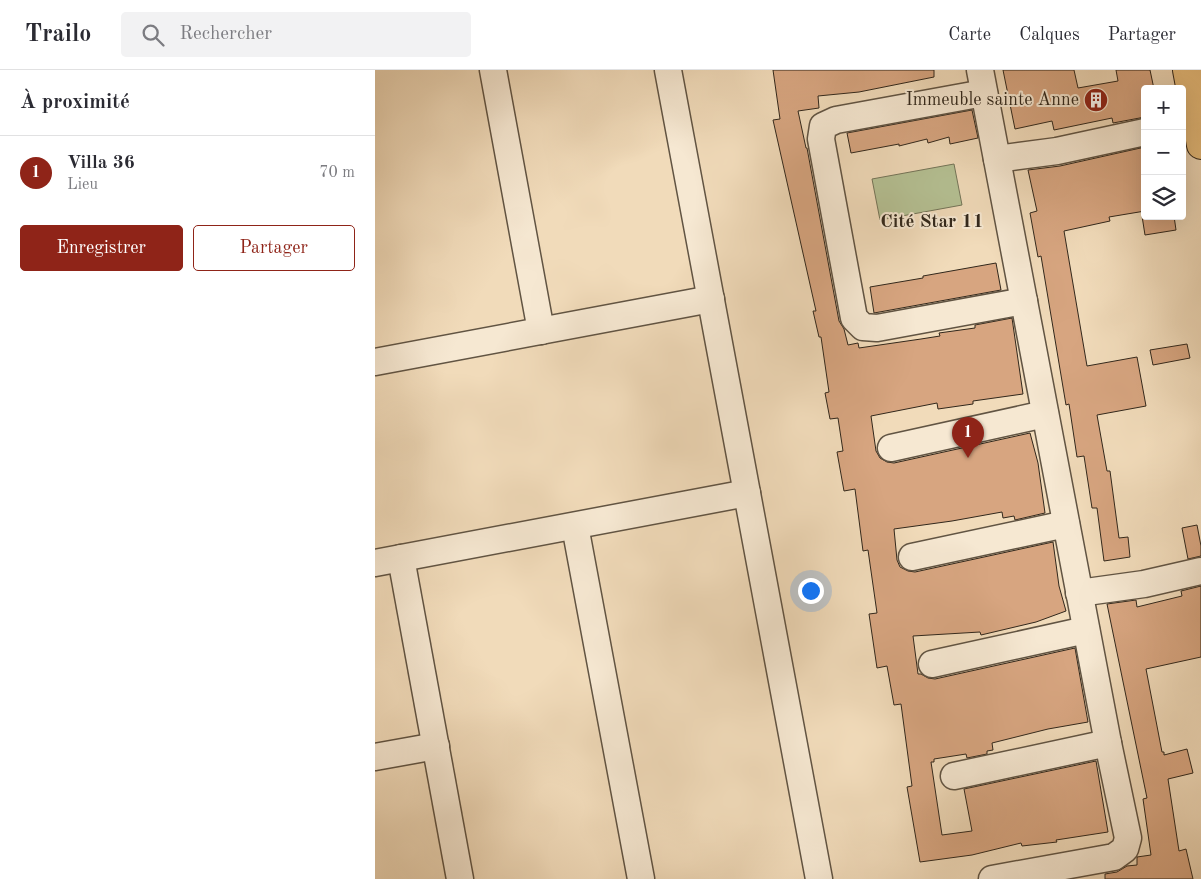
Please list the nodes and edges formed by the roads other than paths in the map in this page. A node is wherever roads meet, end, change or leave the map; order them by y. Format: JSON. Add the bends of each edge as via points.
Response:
{"nodes":[{"id":1,"x":493,"y":70,"type":"edge"},
{"id":2,"x":668,"y":70,"type":"edge"},
{"id":3,"x":1187,"y":70,"type":"edge"},
{"id":4,"x":982,"y":82,"type":"edge"},
{"id":5,"x":1193,"y":129,"type":"edge"},
{"id":6,"x":1141,"y":133,"type":"edge"},
{"id":7,"x":997,"y":159,"type":"junction"},
{"id":8,"x":711,"y":299,"type":"junction"},
{"id":9,"x":1024,"y":301,"type":"junction"},
{"id":10,"x":541,"y":331,"type":"junction"},
{"id":11,"x":375,"y":362,"type":"edge"},
{"id":12,"x":1045,"y":414,"type":"junction"},
{"id":13,"x":891,"y":448,"type":"dead end"},
{"id":14,"x":747,"y":493,"type":"junction"},
{"id":15,"x":1066,"y":524,"type":"junction"},
{"id":16,"x":575,"y":526,"type":"junction"},
{"id":17,"x":401,"y":558,"type":"junction"},
{"id":18,"x":912,"y":558,"type":"dead end"},
{"id":19,"x":375,"y":563,"type":"edge"},
{"id":20,"x":1201,"y":571,"type":"edge"},
{"id":21,"x":1079,"y":593,"type":"junction"},
{"id":22,"x":1086,"y":630,"type":"junction"},
{"id":23,"x":932,"y":664,"type":"dead end"},
{"id":24,"x":1108,"y":743,"type":"junction"},
{"id":25,"x":436,"y":746,"type":"junction"},
{"id":26,"x":375,"y":757,"type":"edge"},
{"id":27,"x":954,"y":776,"type":"dead end"},
{"id":28,"x":460,"y":879,"type":"edge"},
{"id":29,"x":641,"y":879,"type":"edge"},
{"id":30,"x":819,"y":879,"type":"edge"},
{"id":31,"x":992,"y":879,"type":"edge"}],
"edges":[{"from":1,"to":10,"type":"street"},
{"from":2,"to":8,"type":"street"},
{"from":3,"to":5,"type":"main road"},
{"from":4,"to":7,"type":"street"},
{"from":4,"to":9,"type":"street","via":[[823,126],[821,139],[854,318],[863,327],[877,328]]},
{"from":6,"to":7,"type":"street","via":[[1057,151]]},
{"from":7,"to":9,"type":"street"},
{"from":8,"to":10,"type":"street"},
{"from":8,"to":14,"type":"street"},
{"from":9,"to":12,"type":"street"},
{"from":10,"to":11,"type":"street"},
{"from":12,"to":13,"type":"street"},
{"from":12,"to":15,"type":"street"},
{"from":14,"to":16,"type":"street"},
{"from":14,"to":30,"type":"street"},
{"from":15,"to":18,"type":"street"},
{"from":15,"to":21,"type":"street"},
{"from":16,"to":17,"type":"street"},
{"from":16,"to":29,"type":"street"},
{"from":17,"to":19,"type":"street"},
{"from":17,"to":25,"type":"street"},
{"from":20,"to":21,"type":"street","via":[[1144,584]]},
{"from":21,"to":22,"type":"street"},
{"from":22,"to":23,"type":"street"},
{"from":22,"to":24,"type":"street"},
{"from":24,"to":27,"type":"street"},
{"from":24,"to":31,"type":"street","via":[[1128,838],[1125,849],[1114,857]]},
{"from":25,"to":26,"type":"street"},
{"from":25,"to":28,"type":"street"}]}
